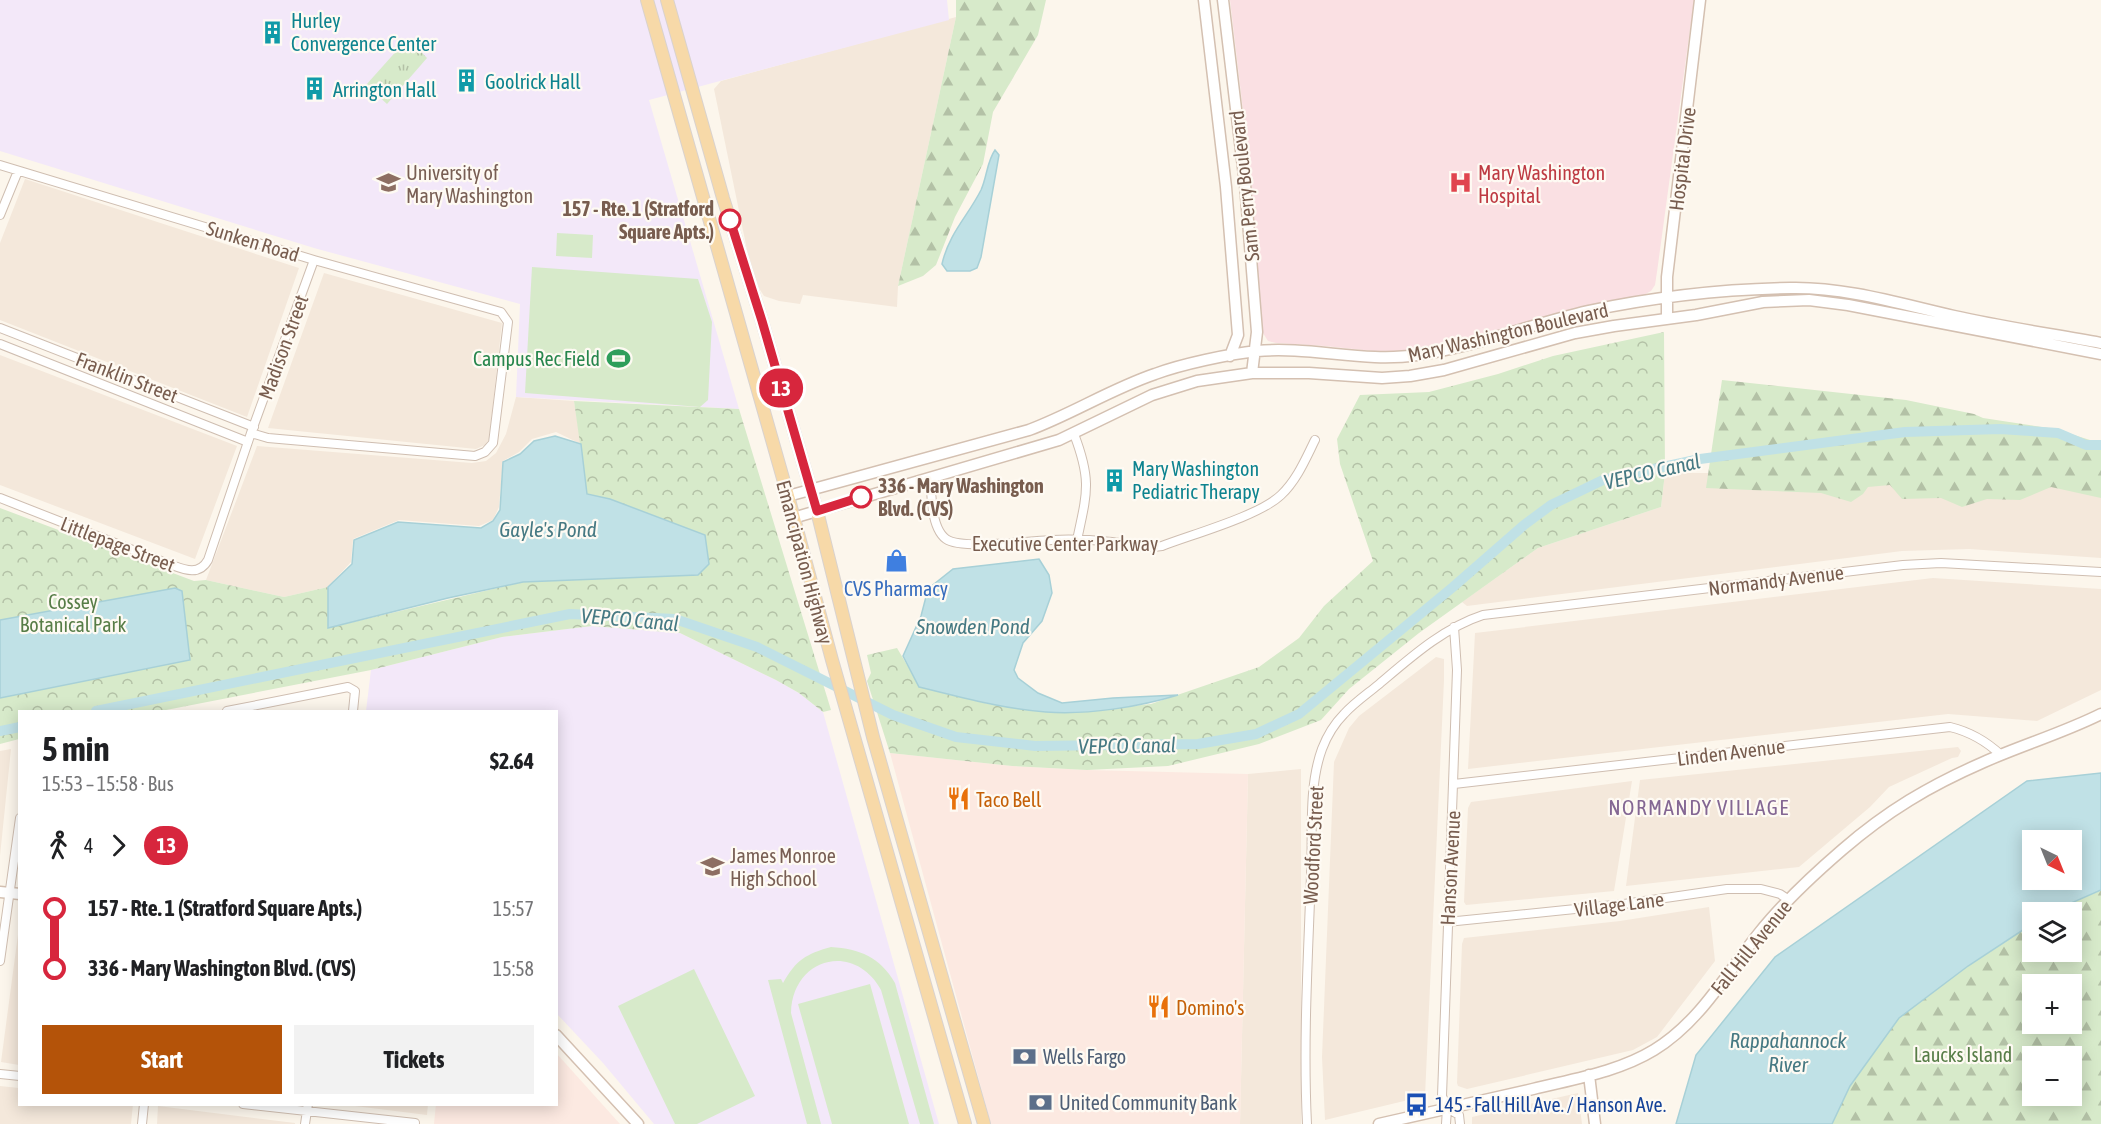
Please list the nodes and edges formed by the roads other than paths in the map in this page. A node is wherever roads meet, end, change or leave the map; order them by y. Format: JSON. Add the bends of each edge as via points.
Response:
{"nodes":[{"id":1,"x":647,"y":0,"type":"edge"},
{"id":2,"x":667,"y":0,"type":"edge"},
{"id":3,"x":1204,"y":0,"type":"edge"},
{"id":4,"x":1222,"y":0,"type":"edge"},
{"id":5,"x":1700,"y":0,"type":"edge"},
{"id":6,"x":0,"y":165,"type":"edge"},
{"id":7,"x":18,"y":171,"type":"junction"},
{"id":8,"x":0,"y":215,"type":"edge"},
{"id":9,"x":314,"y":260,"type":"junction"},
{"id":10,"x":1666,"y":297,"type":"junction"},
{"id":11,"x":1668,"y":318,"type":"junction"},
{"id":12,"x":0,"y":328,"type":"edge"},
{"id":13,"x":2101,"y":343,"type":"edge"},
{"id":14,"x":0,"y":344,"type":"edge"},
{"id":15,"x":1255,"y":351,"type":"junction"},
{"id":16,"x":2101,"y":354,"type":"edge"},
{"id":17,"x":1230,"y":356,"type":"junction"},
{"id":18,"x":1252,"y":373,"type":"junction"},
{"id":19,"x":253,"y":430,"type":"junction"},
{"id":20,"x":1074,"y":434,"type":"junction"},
{"id":21,"x":1315,"y":440,"type":"dead end"},
{"id":22,"x":248,"y":442,"type":"junction"},
{"id":23,"x":475,"y":456,"type":"joint"},
{"id":24,"x":931,"y":478,"type":"junction"},
{"id":25,"x":810,"y":490,"type":"junction"},
{"id":26,"x":788,"y":496,"type":"junction"},
{"id":27,"x":0,"y":498,"type":"edge"},
{"id":28,"x":817,"y":511,"type":"junction"},
{"id":29,"x":794,"y":518,"type":"junction"},
{"id":30,"x":1077,"y":540,"type":"junction"},
{"id":31,"x":2101,"y":572,"type":"edge"},
{"id":32,"x":1454,"y":627,"type":"junction"},
{"id":33,"x":232,"y":710,"type":"edge"},
{"id":34,"x":353,"y":710,"type":"edge"},
{"id":35,"x":2101,"y":714,"type":"edge"},
{"id":36,"x":2001,"y":755,"type":"junction"},
{"id":37,"x":1454,"y":784,"type":"junction"},
{"id":38,"x":18,"y":832,"type":"edge"},
{"id":39,"x":9,"y":893,"type":"edge"},
{"id":40,"x":1789,"y":900,"type":"junction"},
{"id":41,"x":1447,"y":922,"type":"junction"},
{"id":42,"x":0,"y":961,"type":"edge"},
{"id":43,"x":558,"y":1037,"type":"edge"},
{"id":44,"x":0,"y":1074,"type":"edge"},
{"id":45,"x":1589,"y":1075,"type":"junction"},
{"id":46,"x":18,"y":1076,"type":"edge"},
{"id":47,"x":144,"y":1106,"type":"edge"},
{"id":48,"x":275,"y":1106,"type":"edge"},
{"id":49,"x":307,"y":1108,"type":"edge"},
{"id":50,"x":1447,"y":1108,"type":"junction"},
{"id":51,"x":415,"y":1123,"type":"edge"},
{"id":52,"x":142,"y":1124,"type":"edge"},
{"id":53,"x":305,"y":1124,"type":"edge"},
{"id":54,"x":638,"y":1124,"type":"edge"},
{"id":55,"x":965,"y":1124,"type":"edge"},
{"id":56,"x":984,"y":1124,"type":"edge"},
{"id":57,"x":1307,"y":1124,"type":"edge"},
{"id":58,"x":1378,"y":1124,"type":"edge"},
{"id":59,"x":1446,"y":1124,"type":"edge"},
{"id":60,"x":1460,"y":1124,"type":"edge"},
{"id":61,"x":1595,"y":1124,"type":"edge"}],
"edges":[{"from":1,"to":26,"type":"main road","name":"Emancipation Highway"},
{"from":2,"to":25,"type":"main road","name":"Emancipation Highway"},
{"from":3,"to":17,"type":"street","name":"Sam Perry Boulevard","via":[[1226,187],[1238,335]]},
{"from":4,"to":15,"type":"street","name":"Sam Perry Boulevard","via":[[1245,184],[1257,332]]},
{"from":5,"to":10,"type":"street","name":"Hospital Drive"},
{"from":6,"to":7,"type":"street","name":"Sunken Road"},
{"from":7,"to":8,"type":"street"},
{"from":7,"to":9,"type":"street","name":"Sunken Road"},
{"from":9,"to":19,"type":"street","name":"Madison Street"},
{"from":9,"to":23,"type":"street","name":"Sunken Road","via":[[505,316],[508,326],[493,443],[486,452]]},
{"from":10,"to":11,"type":"street","name":"Hospital Drive"},
{"from":10,"to":13,"type":"street","name":"Mary Washington Boulevard","via":[[1793,288],[1833,290]]},
{"from":10,"to":15,"type":"street","name":"Mary Washington Boulevard","via":[[1590,311],[1416,356]]},
{"from":11,"to":16,"type":"street","name":"Mary Washington Boulevard","via":[[1763,302],[1809,300]]},
{"from":11,"to":18,"type":"street","name":"Mary Washington Boulevard","via":[[1575,333],[1472,363],[1410,376]]},
{"from":12,"to":19,"type":"street","name":"Franklin Street"},
{"from":14,"to":22,"type":"street","name":"Franklin Street"},
{"from":15,"to":17,"type":"street","name":"Mary Washington Boulevard"},
{"from":15,"to":18,"type":"street","name":"Sam Perry Boulevard"},
{"from":17,"to":25,"type":"street","name":"Mary Washington Boulevard","via":[[1156,373],[1029,430]]},
{"from":18,"to":20,"type":"street","name":"Mary Washington Boulevard","via":[[1197,381],[1152,395]]},
{"from":19,"to":22,"type":"street","name":"Littlepage Street"},
{"from":19,"to":23,"type":"street","name":"Franklin Street","via":[[268,438]]},
{"from":20,"to":24,"type":"street","name":"Mary Washington Boulevard"},
{"from":20,"to":30,"type":"street","via":[[1084,460],[1087,490]]},
{"from":21,"to":30,"type":"street","name":"Executive Center Parkway","via":[[1282,494],[1254,512],[1156,547]]},
{"from":22,"to":27,"type":"street","name":"Littlepage Street","via":[[208,560],[195,571]]},
{"from":24,"to":28,"type":"street","name":"Mary Washington Boulevard"},
{"from":24,"to":30,"type":"street","name":"Executive Center Parkway","via":[[932,507],[940,533],[950,541],[1000,544]]},
{"from":25,"to":26,"type":"street","name":"Mary Washington Boulevard"},
{"from":25,"to":28,"type":"main road","name":"Emancipation Highway"},
{"from":26,"to":29,"type":"main road","name":"Emancipation Highway"},
{"from":28,"to":29,"type":"street","name":"Mary Washington Boulevard"},
{"from":28,"to":56,"type":"main road","name":"Emancipation Highway","via":[[873,737]]},
{"from":29,"to":55,"type":"main road","name":"Emancipation Highway"},
{"from":31,"to":32,"type":"street","name":"Normandy Avenue","via":[[1941,563],[1903,565],[1483,615]]},
{"from":32,"to":37,"type":"street","name":"Hanson Avenue"},
{"from":32,"to":57,"type":"street","name":"Woodford Street","via":[[1345,713],[1322,748],[1313,804],[1305,1066]]},
{"from":33,"to":34,"type":"street","via":[[348,687],[355,691]]},
{"from":35,"to":36,"type":"street","name":"Fall Hill Avenue"},
{"from":36,"to":37,"type":"street","name":"Linden Avenue","via":[[1976,735],[1950,727]]},
{"from":36,"to":40,"type":"street","name":"Fall Hill Avenue","via":[[1899,805],[1841,851]]},
{"from":37,"to":41,"type":"street","name":"Hanson Avenue"},
{"from":38,"to":39,"type":"street"},
{"from":39,"to":42,"type":"street"},
{"from":40,"to":41,"type":"street","name":"Village Lane","via":[[1761,889],[1727,889]]},
{"from":40,"to":45,"type":"street","name":"Fall Hill Avenue","via":[[1687,1025],[1653,1051]]},
{"from":41,"to":50,"type":"street","name":"Hanson Avenue","via":[[1442,1096]]},
{"from":43,"to":54,"type":"street"},
{"from":44,"to":46,"type":"street"},
{"from":45,"to":50,"type":"street","name":"Fall Hill Avenue"},
{"from":45,"to":61,"type":"street"},
{"from":47,"to":52,"type":"street"},
{"from":48,"to":49,"type":"street"},
{"from":49,"to":51,"type":"street"},
{"from":49,"to":53,"type":"street"},
{"from":50,"to":58,"type":"street","name":"Fall Hill Avenue"},
{"from":50,"to":59,"type":"street","name":"Hanson Avenue"},
{"from":50,"to":60,"type":"street","via":[[1459,1115]]}]}
